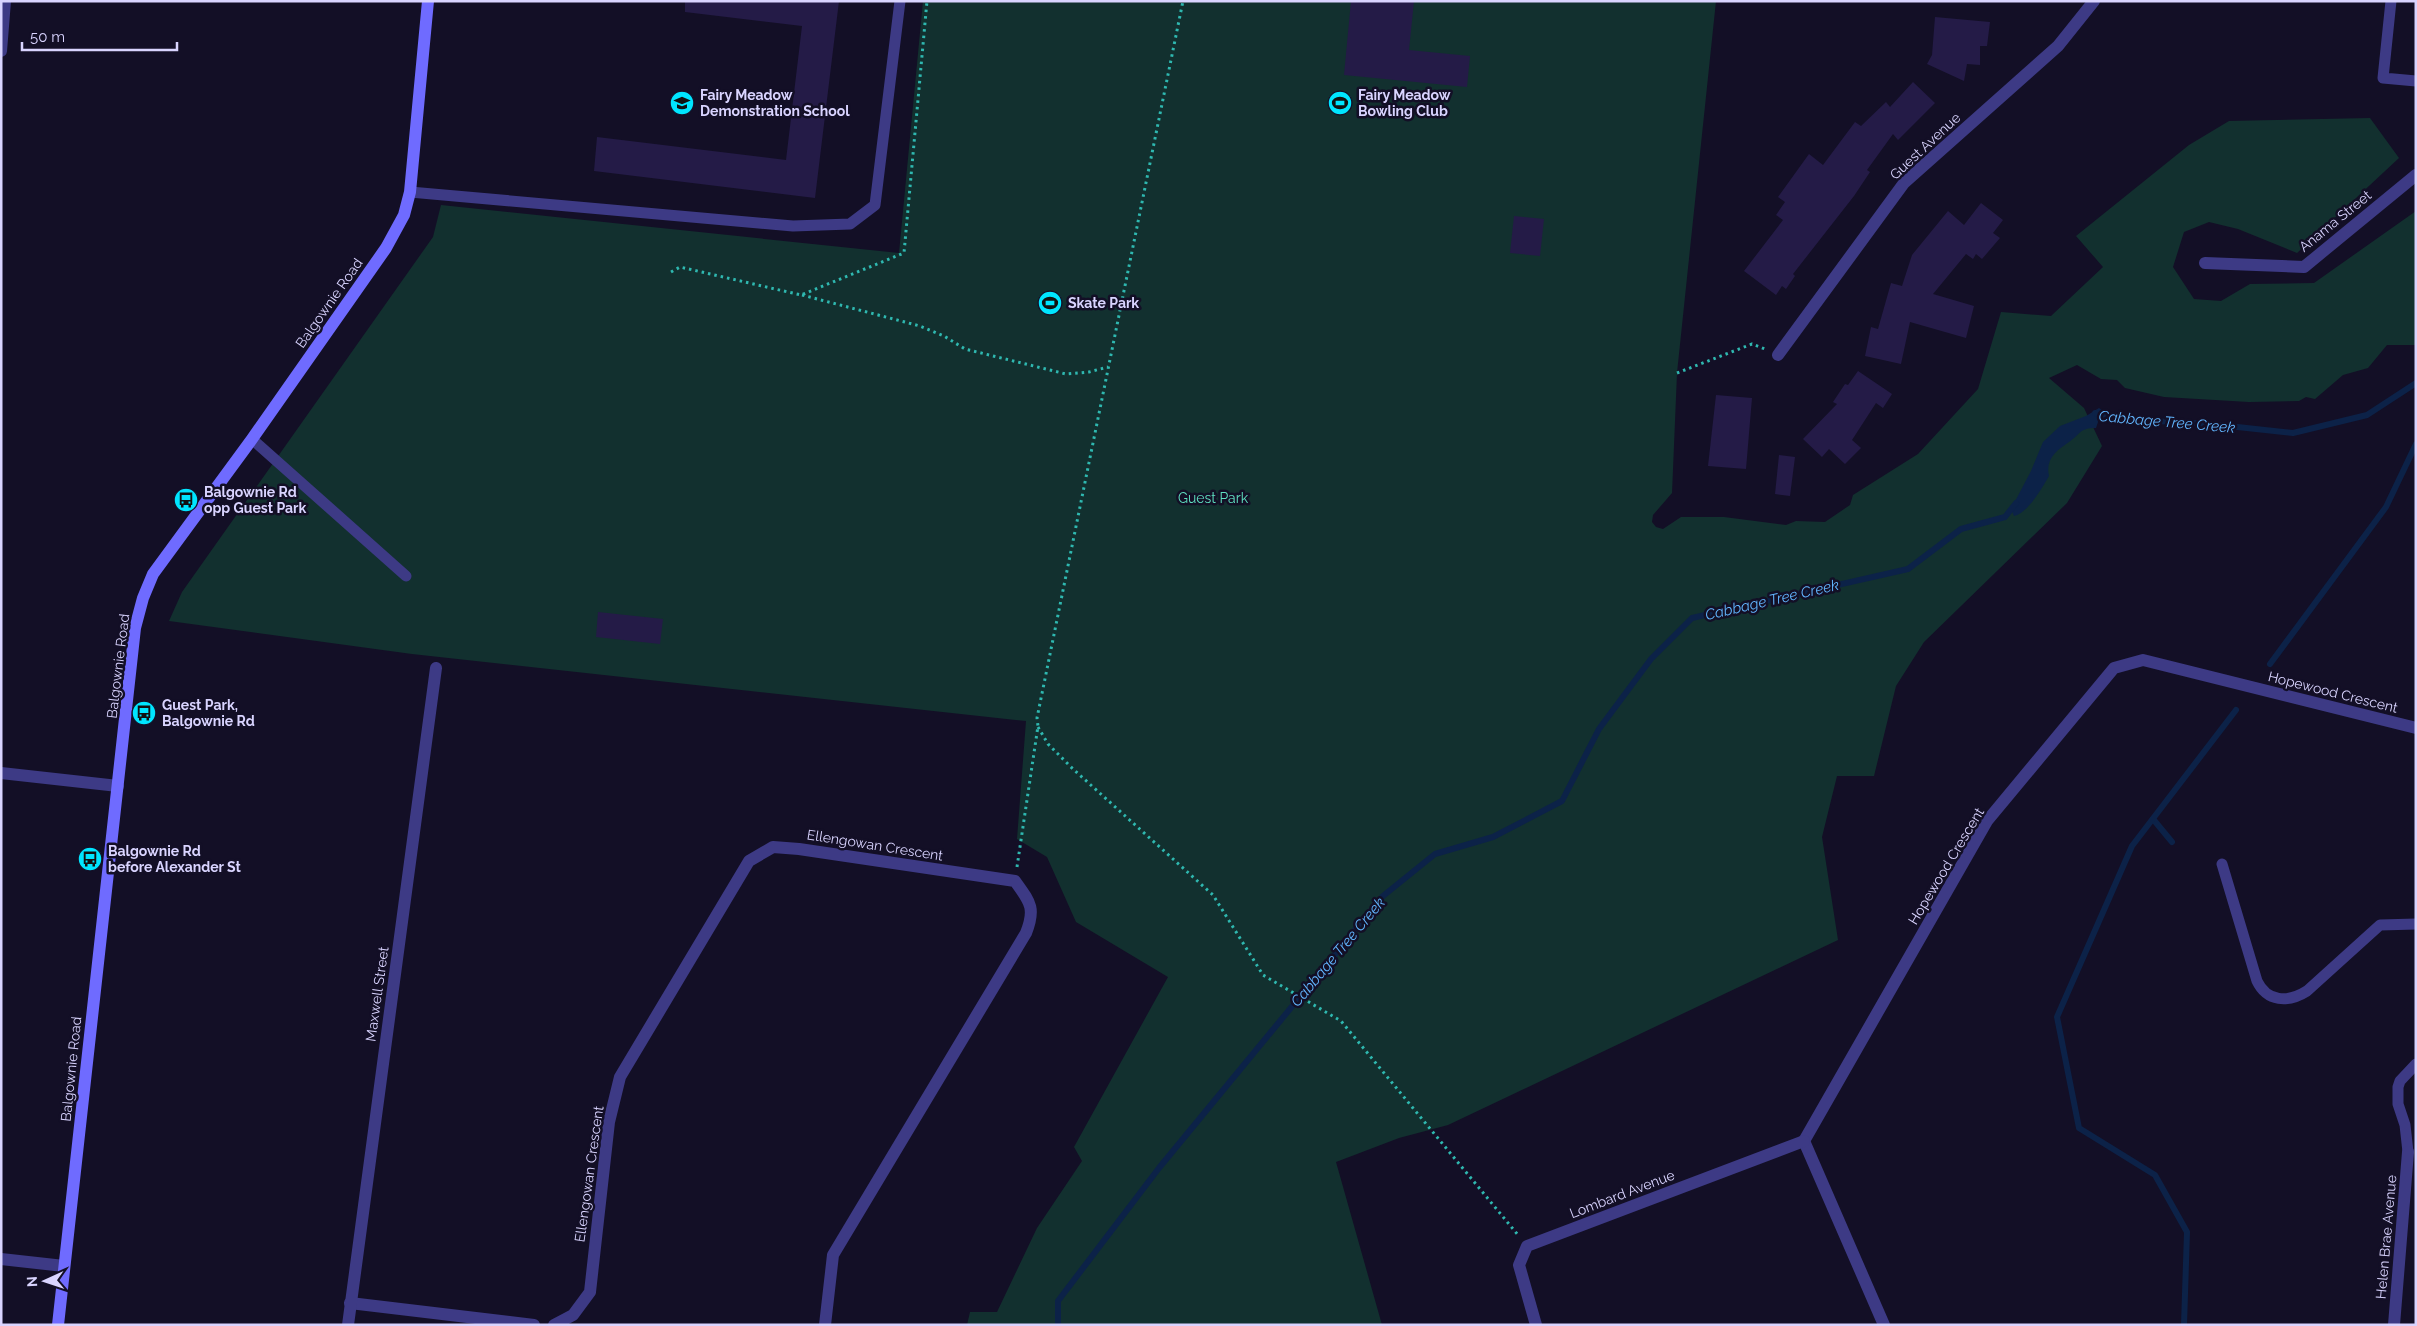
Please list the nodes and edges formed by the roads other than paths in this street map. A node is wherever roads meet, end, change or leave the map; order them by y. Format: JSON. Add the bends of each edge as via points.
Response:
{"nodes":[{"id":1,"x":5,"y":1,"type":"edge"},
{"id":2,"x":428,"y":1,"type":"edge"},
{"id":3,"x":900,"y":1,"type":"edge"},
{"id":4,"x":2094,"y":1,"type":"edge"},
{"id":5,"x":2391,"y":1,"type":"edge"},
{"id":6,"x":1,"y":51,"type":"edge"},
{"id":7,"x":2416,"y":81,"type":"edge"},
{"id":8,"x":2416,"y":175,"type":"edge"},
{"id":9,"x":410,"y":192,"type":"junction"},
{"id":10,"x":2205,"y":263,"type":"dead end"},
{"id":11,"x":1778,"y":355,"type":"road end"},
{"id":12,"x":252,"y":438,"type":"junction"},
{"id":13,"x":406,"y":576,"type":"dead end"},
{"id":14,"x":436,"y":668,"type":"dead end"},
{"id":15,"x":2416,"y":728,"type":"edge"},
{"id":16,"x":1,"y":773,"type":"edge"},
{"id":17,"x":118,"y":786,"type":"junction"},
{"id":18,"x":2222,"y":864,"type":"dead end"},
{"id":19,"x":2416,"y":924,"type":"edge"},
{"id":20,"x":2416,"y":1064,"type":"edge"},
{"id":21,"x":1804,"y":1141,"type":"junction"},
{"id":22,"x":2408,"y":1152,"type":"joint"},
{"id":23,"x":1,"y":1259,"type":"edge"},
{"id":24,"x":64,"y":1266,"type":"junction"},
{"id":25,"x":350,"y":1303,"type":"junction"},
{"id":26,"x":58,"y":1325,"type":"edge"},
{"id":27,"x":348,"y":1325,"type":"edge"},
{"id":28,"x":534,"y":1325,"type":"edge"},
{"id":29,"x":554,"y":1325,"type":"edge"},
{"id":30,"x":825,"y":1325,"type":"edge"},
{"id":31,"x":1536,"y":1325,"type":"edge"},
{"id":32,"x":1884,"y":1325,"type":"edge"},
{"id":33,"x":2394,"y":1325,"type":"edge"}],
"edges":[{"from":1,"to":6,"type":"street"},
{"from":2,"to":9,"type":"main road","name":"Balgownie Road"},
{"from":3,"to":9,"type":"lane","via":[[875,205],[850,224],[793,226]]},
{"from":4,"to":11,"type":"street","name":"Guest Avenue","via":[[2058,46],[1904,183]]},
{"from":5,"to":7,"type":"lane","via":[[2382,78]]},
{"from":8,"to":10,"type":"street","name":"Anama Street","via":[[2304,266]]},
{"from":9,"to":12,"type":"main road","name":"Balgownie Road","via":[[404,215],[386,248]]},
{"from":12,"to":13,"type":"lane"},
{"from":12,"to":17,"type":"main road","name":"Balgownie Road","via":[[153,574],[143,598],[136,628]]},
{"from":14,"to":25,"type":"street","name":"Maxwell Street"},
{"from":15,"to":21,"type":"street","name":"Hopewood Crescent","via":[[2143,660],[2114,668],[1987,821]]},
{"from":16,"to":17,"type":"street"},
{"from":17,"to":24,"type":"main road","name":"Balgownie Road"},
{"from":18,"to":19,"type":"lane","via":[[2258,981],[2265,993],[2274,998],[2292,998],[2307,992],[2380,925]]},
{"from":20,"to":22,"type":"lane","via":[[2398,1087],[2398,1104],[2405,1125]]},
{"from":21,"to":31,"type":"street","name":"Lombard Avenue","via":[[1527,1246],[1519,1265]]},
{"from":21,"to":32,"type":"street"},
{"from":22,"to":33,"type":"street","name":"Helen Brae Avenue"},
{"from":23,"to":24,"type":"street"},
{"from":24,"to":26,"type":"main road","name":"Balgownie Road"},
{"from":25,"to":27,"type":"street","name":"Maxwell Street"},
{"from":25,"to":28,"type":"street"},
{"from":29,"to":30,"type":"street","name":"Ellengowan Crescent","via":[[573,1315],[590,1292],[609,1122],[620,1077],[749,861],[773,847],[1015,881],[1028,899],[1032,916],[1026,933],[833,1255]]}]}
